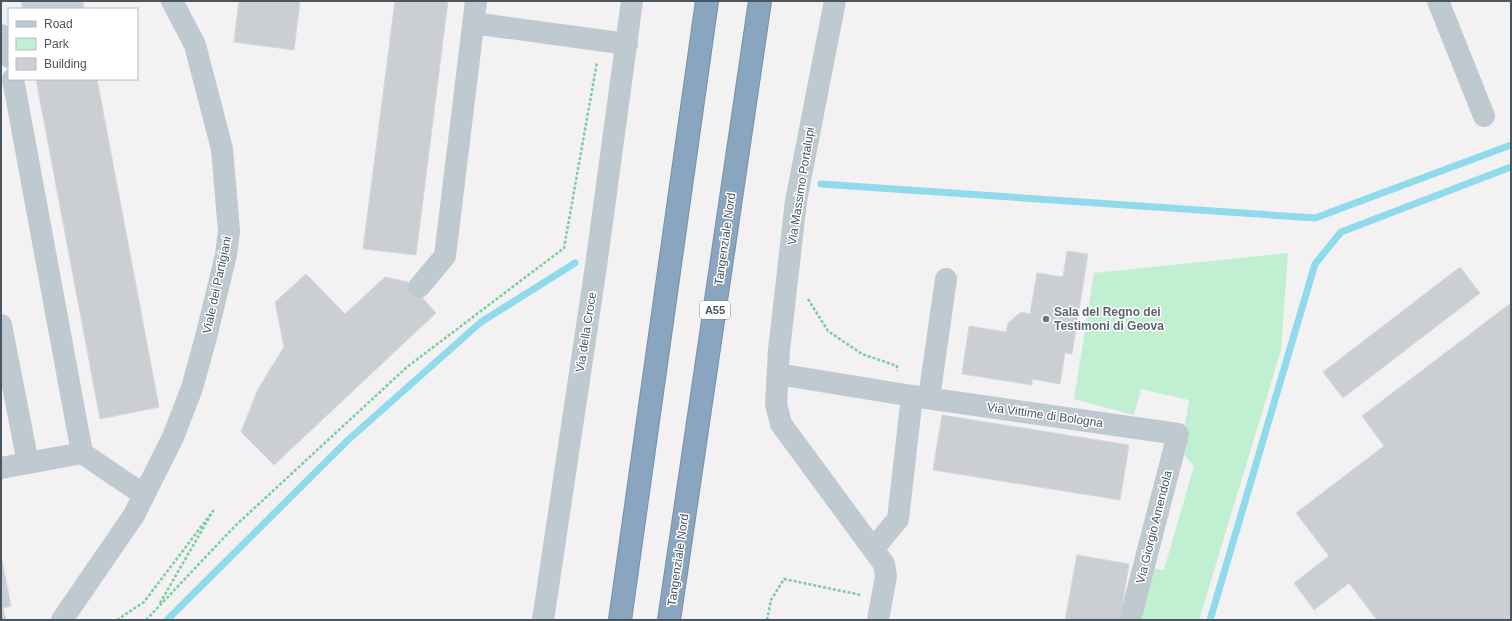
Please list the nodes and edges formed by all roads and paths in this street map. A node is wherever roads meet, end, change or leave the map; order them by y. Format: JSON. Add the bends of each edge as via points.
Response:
{"nodes":[{"id":1,"x":172,"y":1,"type":"edge"},
{"id":2,"x":476,"y":1,"type":"edge"},
{"id":3,"x":632,"y":1,"type":"edge"},
{"id":4,"x":707,"y":1,"type":"edge"},
{"id":5,"x":760,"y":1,"type":"edge"},
{"id":6,"x":835,"y":1,"type":"edge"},
{"id":7,"x":1438,"y":1,"type":"edge"},
{"id":8,"x":473,"y":23,"type":"junction"},
{"id":9,"x":1,"y":35,"type":"edge"},
{"id":10,"x":601,"y":40,"type":"junction"},
{"id":11,"x":627,"y":44,"type":"junction"},
{"id":12,"x":8,"y":52,"type":"edge"},
{"id":13,"x":13,"y":80,"type":"edge"},
{"id":14,"x":1484,"y":116,"type":"dead end"},
{"id":15,"x":946,"y":279,"type":"dead end"},
{"id":16,"x":419,"y":287,"type":"dead end"},
{"id":17,"x":806,"y":297,"type":"dead end"},
{"id":18,"x":1,"y":325,"type":"edge"},
{"id":19,"x":778,"y":374,"type":"junction"},
{"id":20,"x":913,"y":396,"type":"junction"},
{"id":21,"x":1178,"y":434,"type":"joint"},
{"id":22,"x":82,"y":453,"type":"junction"},
{"id":23,"x":28,"y":463,"type":"junction"},
{"id":24,"x":1,"y":468,"type":"edge"},
{"id":25,"x":144,"y":495,"type":"junction"},
{"id":26,"x":874,"y":548,"type":"junction"},
{"id":27,"x":864,"y":588,"type":"dead end"},
{"id":28,"x":158,"y":607,"type":"junction"},
{"id":29,"x":62,"y":620,"type":"edge"},
{"id":30,"x":117,"y":620,"type":"edge"},
{"id":31,"x":146,"y":620,"type":"edge"},
{"id":32,"x":542,"y":620,"type":"edge"},
{"id":33,"x":620,"y":620,"type":"edge"},
{"id":34,"x":669,"y":620,"type":"edge"},
{"id":35,"x":767,"y":620,"type":"edge"},
{"id":36,"x":878,"y":620,"type":"edge"},
{"id":37,"x":1130,"y":620,"type":"edge"}],
"edges":[{"from":1,"to":25,"type":"street","name":"Viale dei Partigiani","via":[[195,45],[213,110],[222,149],[229,231],[218,287],[192,388],[173,437]]},
{"from":2,"to":8,"type":"street"},
{"from":3,"to":11,"type":"street","name":"Via della Croce"},
{"from":4,"to":33,"type":"highway"},
{"from":5,"to":34,"type":"highway","name":"Tangenziale Nord","number":"A55"},
{"from":6,"to":19,"type":"street","name":"Via Massimo Portalupi","via":[[796,201]]},
{"from":7,"to":14,"type":"street"},
{"from":8,"to":10,"type":"street"},
{"from":8,"to":16,"type":"street","via":[[445,256]]},
{"from":9,"to":12,"type":"street"},
{"from":10,"to":11,"type":"street"},
{"from":10,"to":28,"type":"path","via":[[564,248],[407,367],[235,526]]},
{"from":11,"to":32,"type":"street","name":"Via della Croce"},
{"from":13,"to":22,"type":"street"},
{"from":15,"to":20,"type":"street"},
{"from":17,"to":20,"type":"path","via":[[828,331],[862,354],[897,366]]},
{"from":18,"to":23,"type":"street"},
{"from":19,"to":20,"type":"street"},
{"from":19,"to":26,"type":"street","name":"Via Massimo Portalupi","via":[[776,404],[781,424]]},
{"from":20,"to":21,"type":"street","name":"Via Vittime di Bologna"},
{"from":20,"to":26,"type":"street","via":[[898,519]]},
{"from":21,"to":37,"type":"street","name":"Via Giorgio Amendola"},
{"from":22,"to":23,"type":"street"},
{"from":22,"to":25,"type":"street"},
{"from":23,"to":24,"type":"street"},
{"from":25,"to":29,"type":"street","name":"Viale dei Partigiani","via":[[134,515]]},
{"from":26,"to":36,"type":"street","name":"Via Massimo Portalupi","via":[[884,564],[886,576]]},
{"from":27,"to":35,"type":"path","via":[[862,595],[784,579],[770,600]]},
{"from":28,"to":30,"type":"path","via":[[213,510],[144,602]]},
{"from":28,"to":31,"type":"path"}]}
